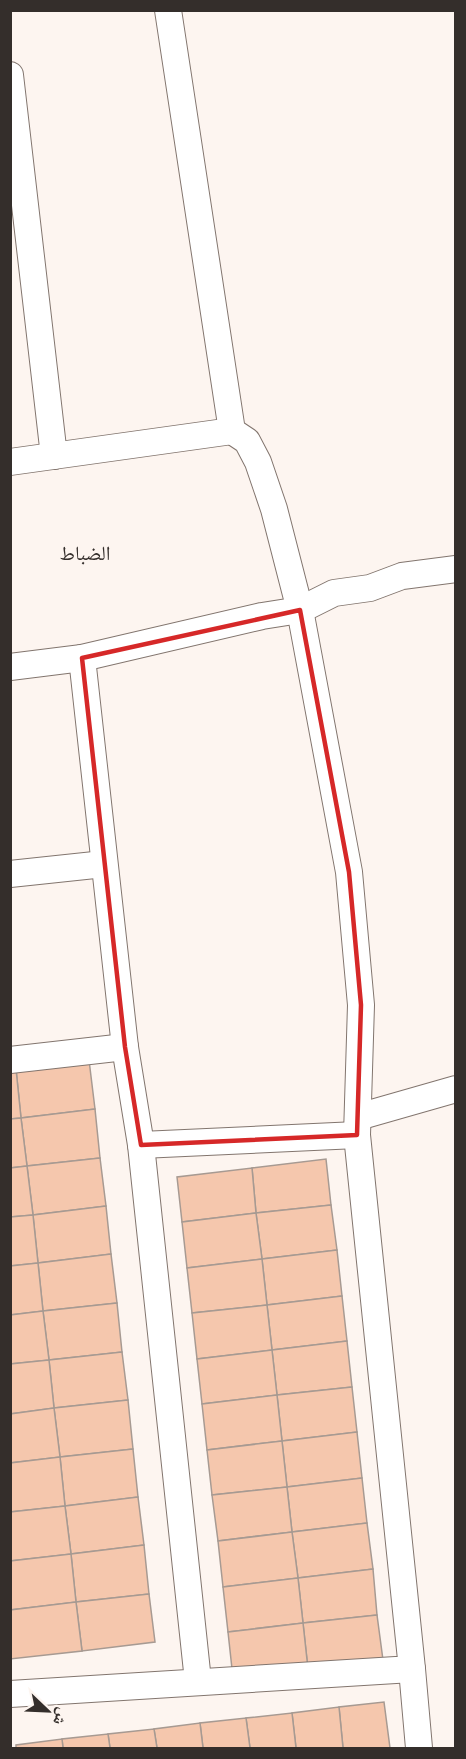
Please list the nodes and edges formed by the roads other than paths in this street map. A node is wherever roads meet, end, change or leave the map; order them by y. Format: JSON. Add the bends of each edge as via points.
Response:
{"nodes":[{"id":1,"x":168,"y":10,"type":"edge"},
{"id":2,"x":10,"y":75,"type":"edge"},
{"id":3,"x":232,"y":432,"type":"junction"},
{"id":4,"x":54,"y":456,"type":"junction"},
{"id":5,"x":10,"y":462,"type":"edge"},
{"id":6,"x":456,"y":569,"type":"edge"},
{"id":7,"x":300,"y":610,"type":"junction"},
{"id":8,"x":82,"y":658,"type":"junction"},
{"id":9,"x":10,"y":667,"type":"edge"},
{"id":10,"x":104,"y":864,"type":"junction"},
{"id":11,"x":10,"y":874,"type":"edge"},
{"id":12,"x":125,"y":1047,"type":"junction"},
{"id":13,"x":10,"y":1060,"type":"edge"},
{"id":14,"x":456,"y":1089,"type":"edge"},
{"id":15,"x":358,"y":1126,"type":"junction"},
{"id":16,"x":141,"y":1145,"type":"junction"},
{"id":17,"x":412,"y":1669,"type":"junction"},
{"id":18,"x":198,"y":1681,"type":"junction"},
{"id":19,"x":10,"y":1694,"type":"edge"},
{"id":20,"x":419,"y":1749,"type":"edge"}],
"edges":[{"from":1,"to":3,"type":"street"},
{"from":2,"to":4,"type":"street"},
{"from":3,"to":4,"type":"street"},
{"from":3,"to":7,"type":"street","via":[[247,441],[258,462]]},
{"from":4,"to":5,"type":"street"},
{"from":6,"to":7,"type":"street","via":[[417,573],[370,588],[334,593]]},
{"from":7,"to":8,"type":"street"},
{"from":7,"to":15,"type":"street","via":[[349,872],[361,1005]]},
{"from":8,"to":9,"type":"street"},
{"from":8,"to":10,"type":"street"},
{"from":10,"to":11,"type":"street"},
{"from":10,"to":12,"type":"street"},
{"from":12,"to":13,"type":"street"},
{"from":12,"to":16,"type":"street"},
{"from":14,"to":15,"type":"street"},
{"from":15,"to":16,"type":"street"},
{"from":15,"to":17,"type":"street"},
{"from":16,"to":18,"type":"street"},
{"from":17,"to":18,"type":"street"},
{"from":17,"to":20,"type":"street"},
{"from":18,"to":19,"type":"street"}]}
